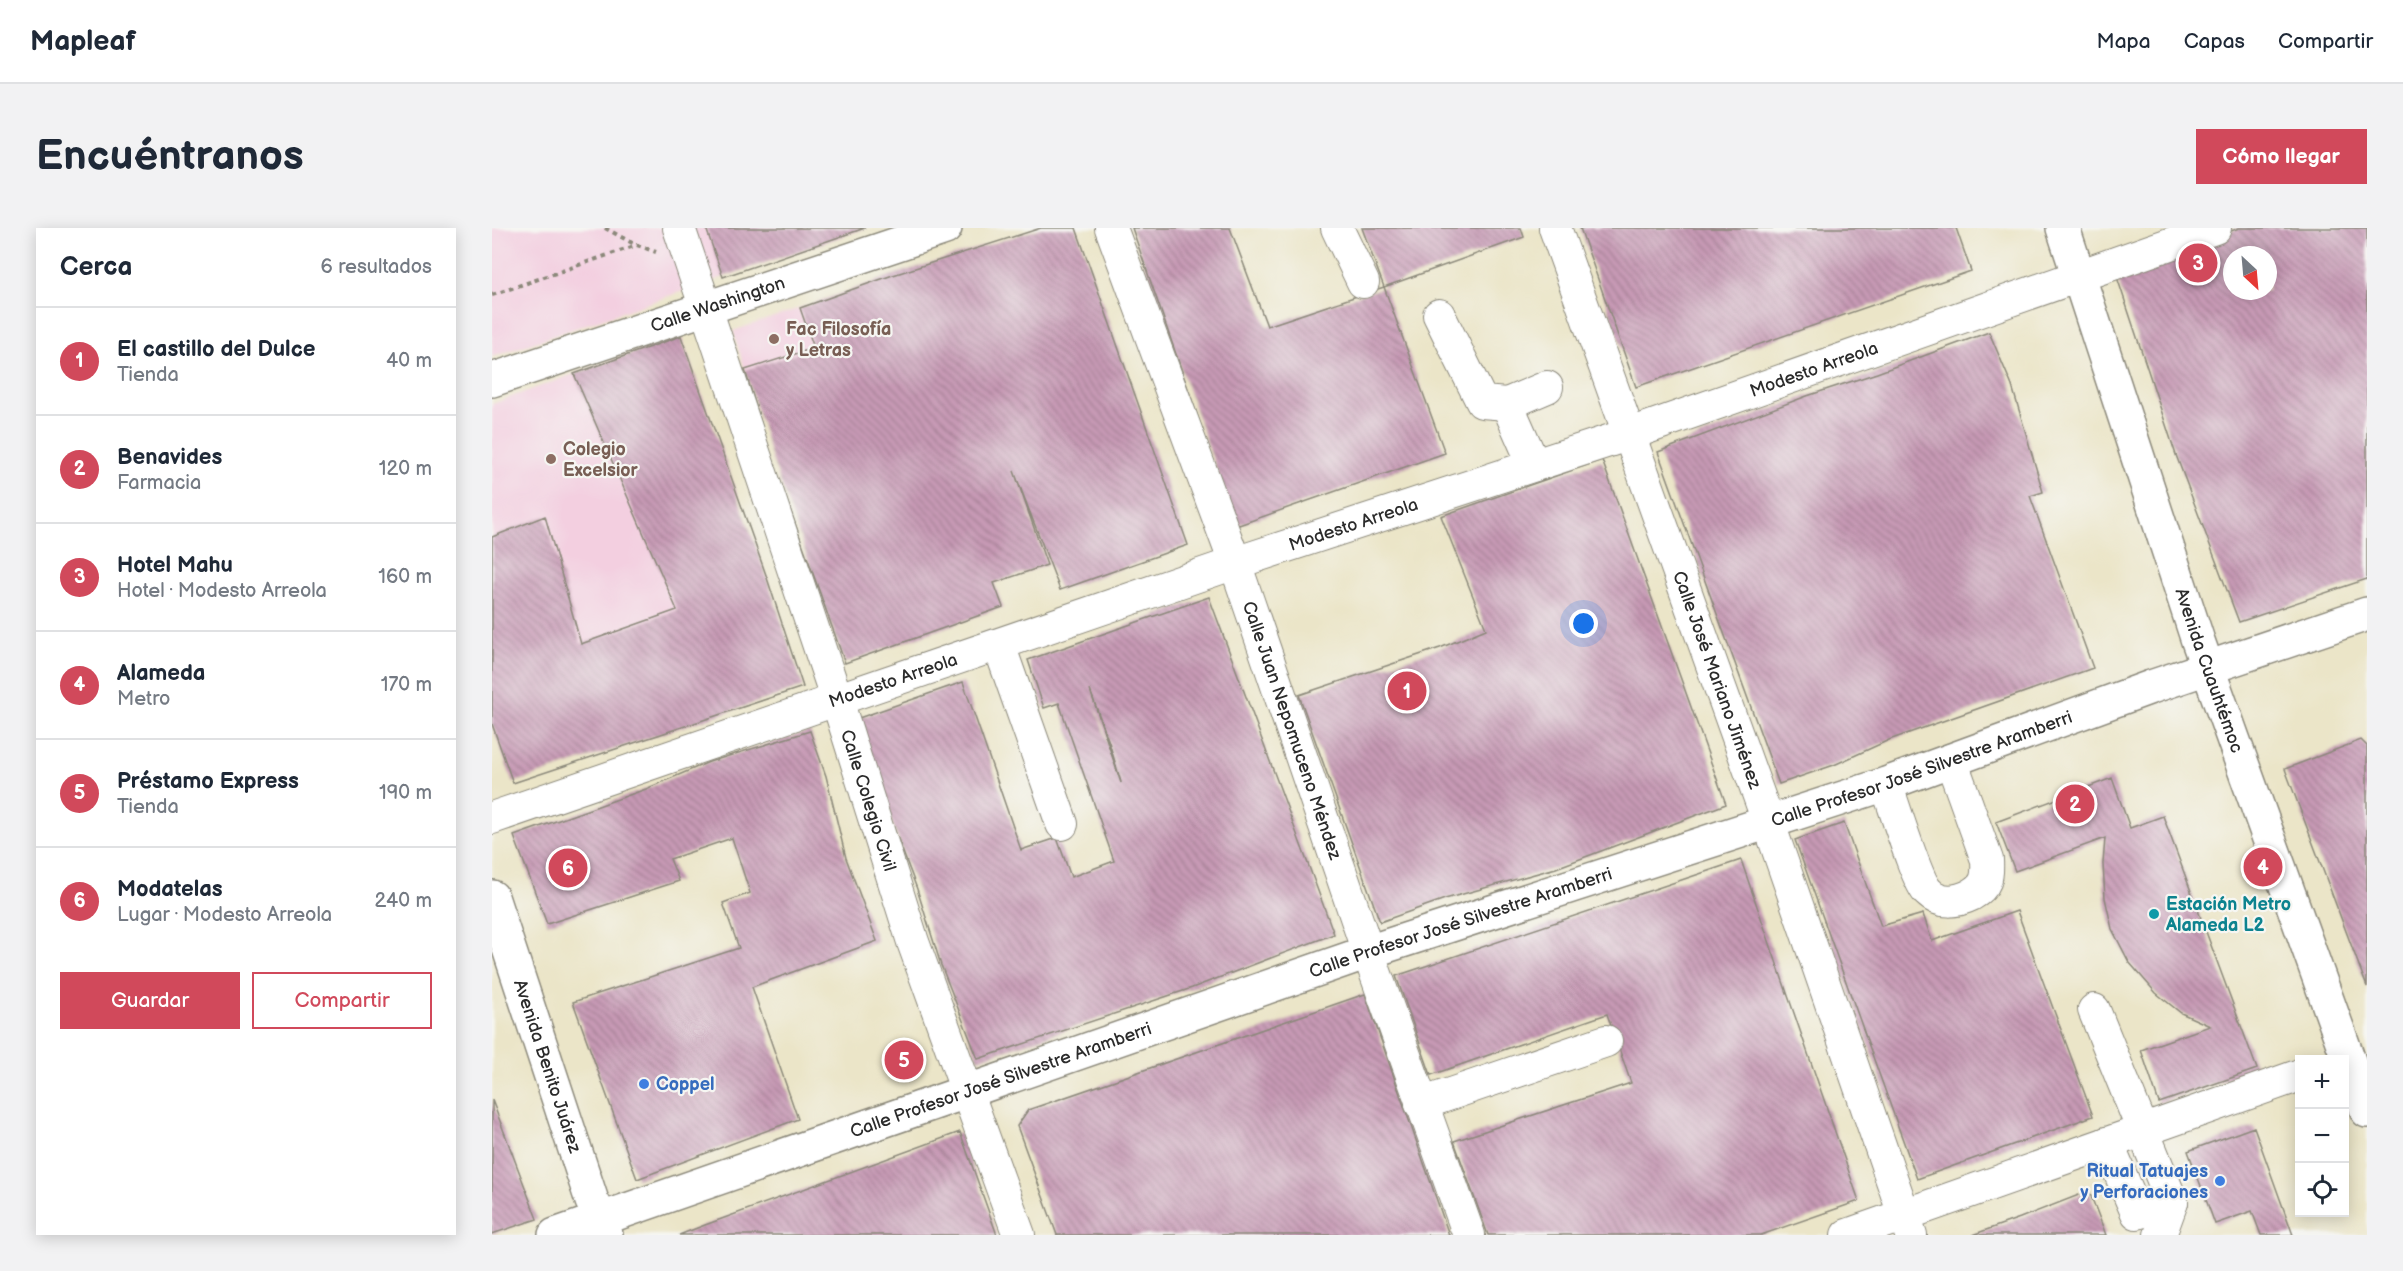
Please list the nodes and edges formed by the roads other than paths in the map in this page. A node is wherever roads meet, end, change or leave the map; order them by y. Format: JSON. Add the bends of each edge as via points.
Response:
{"nodes":[{"id":1,"x":679,"y":228,"type":"edge"},
{"id":2,"x":945,"y":228,"type":"edge"},
{"id":3,"x":1111,"y":228,"type":"edge"},
{"id":4,"x":1337,"y":228,"type":"edge"},
{"id":5,"x":1555,"y":228,"type":"edge"},
{"id":6,"x":2063,"y":228,"type":"edge"},
{"id":7,"x":2215,"y":228,"type":"edge"},
{"id":8,"x":2079,"y":275,"type":"junction"},
{"id":9,"x":1363,"y":282,"type":"dead end"},
{"id":10,"x":707,"y":307,"type":"junction"},
{"id":11,"x":1439,"y":315,"type":"dead end"},
{"id":12,"x":492,"y":380,"type":"edge"},
{"id":13,"x":1547,"y":387,"type":"dead end"},
{"id":14,"x":1507,"y":404,"type":"junction"},
{"id":15,"x":1630,"y":434,"type":"junction"},
{"id":16,"x":1534,"y":465,"type":"junction"},
{"id":17,"x":1236,"y":563,"type":"junction"},
{"id":18,"x":2367,"y":614,"type":"edge"},
{"id":19,"x":999,"y":645,"type":"junction"},
{"id":20,"x":2209,"y":667,"type":"junction"},
{"id":21,"x":837,"y":700,"type":"junction"},
{"id":22,"x":1951,"y":760,"type":"junction"},
{"id":23,"x":1886,"y":784,"type":"junction"},
{"id":24,"x":492,"y":818,"type":"edge"},
{"id":25,"x":1768,"y":821,"type":"junction"},
{"id":26,"x":1062,"y":824,"type":"dead end"},
{"id":27,"x":492,"y":897,"type":"edge"},
{"id":28,"x":1368,"y":952,"type":"junction"},
{"id":29,"x":2094,"y":1010,"type":"dead end"},
{"id":30,"x":1606,"y":1041,"type":"dead end"},
{"id":31,"x":2354,"y":1058,"type":"edge"},
{"id":32,"x":2295,"y":1077,"type":"edge"},
{"id":33,"x":967,"y":1090,"type":"junction"},
{"id":34,"x":1421,"y":1104,"type":"junction"},
{"id":35,"x":2367,"y":1111,"type":"edge"},
{"id":36,"x":2144,"y":1130,"type":"junction"},
{"id":37,"x":2107,"y":1143,"type":"junction"},
{"id":38,"x":2172,"y":1202,"type":"junction"},
{"id":39,"x":1908,"y":1225,"type":"edge"},
{"id":40,"x":604,"y":1226,"type":"edge"},
{"id":41,"x":555,"y":1235,"type":"edge"},
{"id":42,"x":1020,"y":1235,"type":"edge"},
{"id":43,"x":1469,"y":1235,"type":"edge"},
{"id":44,"x":1847,"y":1235,"type":"edge"},
{"id":45,"x":2160,"y":1235,"type":"edge"}],
"edges":[{"from":1,"to":10,"type":"street","name":"Calle Colegio Civil"},
{"from":2,"to":10,"type":"main road","name":"Calle Washington"},
{"from":3,"to":17,"type":"street","name":"Calle Juan Nepomuceno Méndez"},
{"from":4,"to":9,"type":"street"},
{"from":5,"to":15,"type":"street","name":"Calle José Mariano Jiménez"},
{"from":6,"to":8,"type":"main road","name":"Avenida Cuauhtémoc"},
{"from":7,"to":8,"type":"street","name":"Modesto Arreola"},
{"from":8,"to":15,"type":"street","name":"Modesto Arreola"},
{"from":8,"to":20,"type":"main road","name":"Avenida Cuauhtémoc"},
{"from":10,"to":12,"type":"main road","name":"Calle Washington"},
{"from":10,"to":21,"type":"street","name":"Calle Colegio Civil"},
{"from":11,"to":14,"type":"street","via":[[1482,402]]},
{"from":13,"to":14,"type":"street"},
{"from":14,"to":16,"type":"street"},
{"from":15,"to":16,"type":"street","name":"Modesto Arreola"},
{"from":15,"to":25,"type":"street","name":"Calle José Mariano Jiménez"},
{"from":16,"to":17,"type":"street","name":"Modesto Arreola"},
{"from":17,"to":19,"type":"street","name":"Modesto Arreola"},
{"from":17,"to":28,"type":"street","name":"Calle Juan Nepomuceno Méndez"},
{"from":18,"to":20,"type":"main road","name":"Calle Profesor José Silvestre Aramberri"},
{"from":19,"to":21,"type":"street","name":"Modesto Arreola"},
{"from":19,"to":26,"type":"street"},
{"from":20,"to":22,"type":"main road","name":"Calle Profesor José Silvestre Aramberri"},
{"from":20,"to":31,"type":"main road","name":"Avenida Cuauhtémoc"},
{"from":21,"to":24,"type":"street","name":"Modesto Arreola"},
{"from":21,"to":33,"type":"street","name":"Calle Colegio Civil","via":[[913,942]]},
{"from":22,"to":23,"type":"main road","name":"Calle Profesor José Silvestre Aramberri"},
{"from":22,"to":23,"type":"street","via":[[1987,861],[1988,874],[1985,885],[1958,900],[1944,901],[1926,890]]},
{"from":23,"to":25,"type":"main road","name":"Calle Profesor José Silvestre Aramberri"},
{"from":25,"to":28,"type":"main road","name":"Calle Profesor José Silvestre Aramberri"},
{"from":25,"to":39,"type":"street","name":"Calle José Mariano Jiménez"},
{"from":27,"to":40,"type":"main road","name":"Avenida Benito Juárez","via":[[592,1201]]},
{"from":28,"to":33,"type":"main road","name":"Calle Profesor José Silvestre Aramberri"},
{"from":28,"to":34,"type":"street","name":"Calle Juan Nepomuceno Méndez"},
{"from":29,"to":36,"type":"street"},
{"from":30,"to":34,"type":"street"},
{"from":31,"to":35,"type":"main road","name":"Avenida Cuauhtémoc"},
{"from":32,"to":36,"type":"street"},
{"from":33,"to":40,"type":"main road","name":"Calle Profesor José Silvestre Aramberri"},
{"from":33,"to":42,"type":"street","name":"Calle Colegio Civil"},
{"from":34,"to":43,"type":"street","name":"Calle Juan Nepomuceno Méndez"},
{"from":36,"to":37,"type":"street"},
{"from":36,"to":38,"type":"street"},
{"from":37,"to":38,"type":"street","via":[[2137,1214]]},
{"from":37,"to":39,"type":"street"},
{"from":38,"to":45,"type":"street"},
{"from":39,"to":44,"type":"street"},
{"from":40,"to":41,"type":"main road","name":"Calle Profesor José Silvestre Aramberri"}]}
